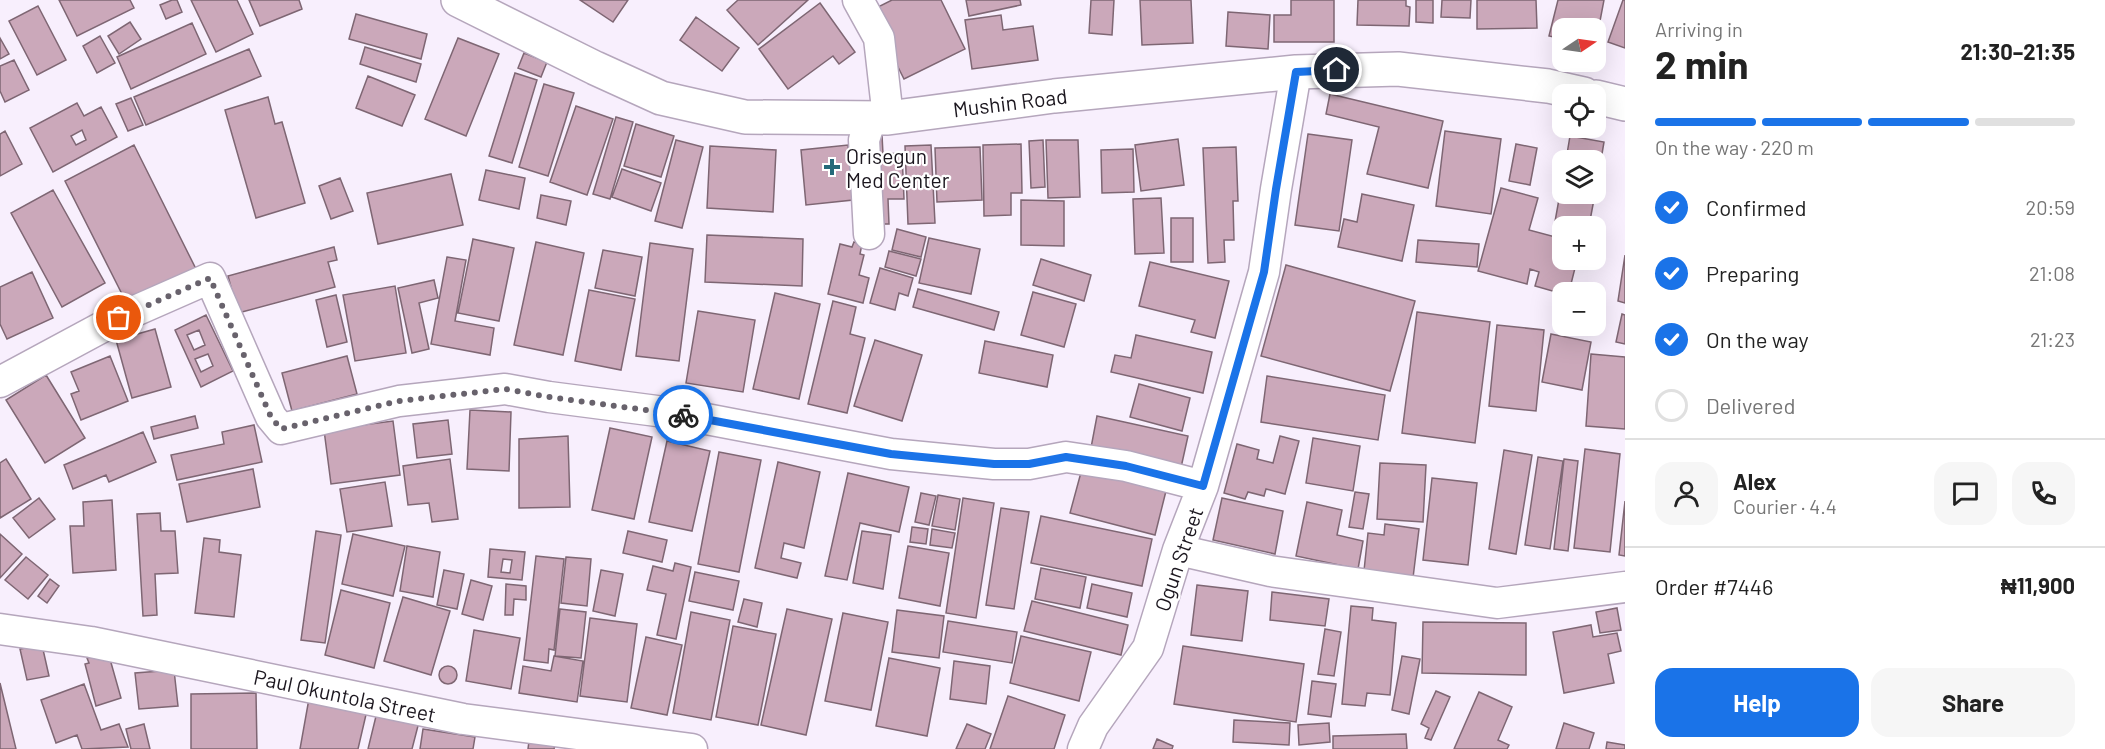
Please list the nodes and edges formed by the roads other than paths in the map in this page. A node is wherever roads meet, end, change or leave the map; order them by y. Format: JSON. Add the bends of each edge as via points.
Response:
{"nodes":[{"id":1,"x":458,"y":0,"type":"edge"},
{"id":2,"x":858,"y":0,"type":"edge"},
{"id":3,"x":1296,"y":72,"type":"junction"},
{"id":4,"x":1552,"y":87,"type":"edge"},
{"id":5,"x":1606,"y":99,"type":"edge"},
{"id":6,"x":1625,"y":104,"type":"edge"},
{"id":7,"x":879,"y":118,"type":"junction"},
{"id":8,"x":869,"y":234,"type":"dead end"},
{"id":9,"x":0,"y":382,"type":"edge"},
{"id":10,"x":1203,"y":486,"type":"junction"},
{"id":11,"x":1178,"y":550,"type":"junction"},
{"id":12,"x":1625,"y":587,"type":"edge"},
{"id":13,"x":0,"y":629,"type":"edge"},
{"id":14,"x":692,"y":749,"type":"edge"},
{"id":15,"x":1083,"y":749,"type":"edge"}],
"edges":[{"from":1,"to":7,"type":"main road","name":"Mushin Road","via":[[661,98],[745,117]]},
{"from":2,"to":7,"type":"street","via":[[879,38]]},
{"from":3,"to":4,"type":"main road","name":"Mushin Road","via":[[1398,69]]},
{"from":3,"to":7,"type":"main road","name":"Mushin Road"},
{"from":3,"to":10,"type":"street","name":"Ogun Street","via":[[1264,272]]},
{"from":5,"to":6,"type":"main road"},
{"from":7,"to":8,"type":"street","via":[[864,140]]},
{"from":9,"to":10,"type":"street","via":[[119,318],[210,278],[271,417],[281,429],[399,401],[505,389],[680,414],[891,454],[994,464],[1029,464],[1066,457],[1126,466]]},
{"from":10,"to":11,"type":"street","name":"Ogun Street"},
{"from":11,"to":12,"type":"street","via":[[1270,571],[1497,603]]},
{"from":11,"to":15,"type":"street","name":"Ogun Street","via":[[1148,648],[1093,726]]},
{"from":13,"to":14,"type":"street","name":"Paul Okuntola Street","via":[[92,642],[463,719]]}]}
